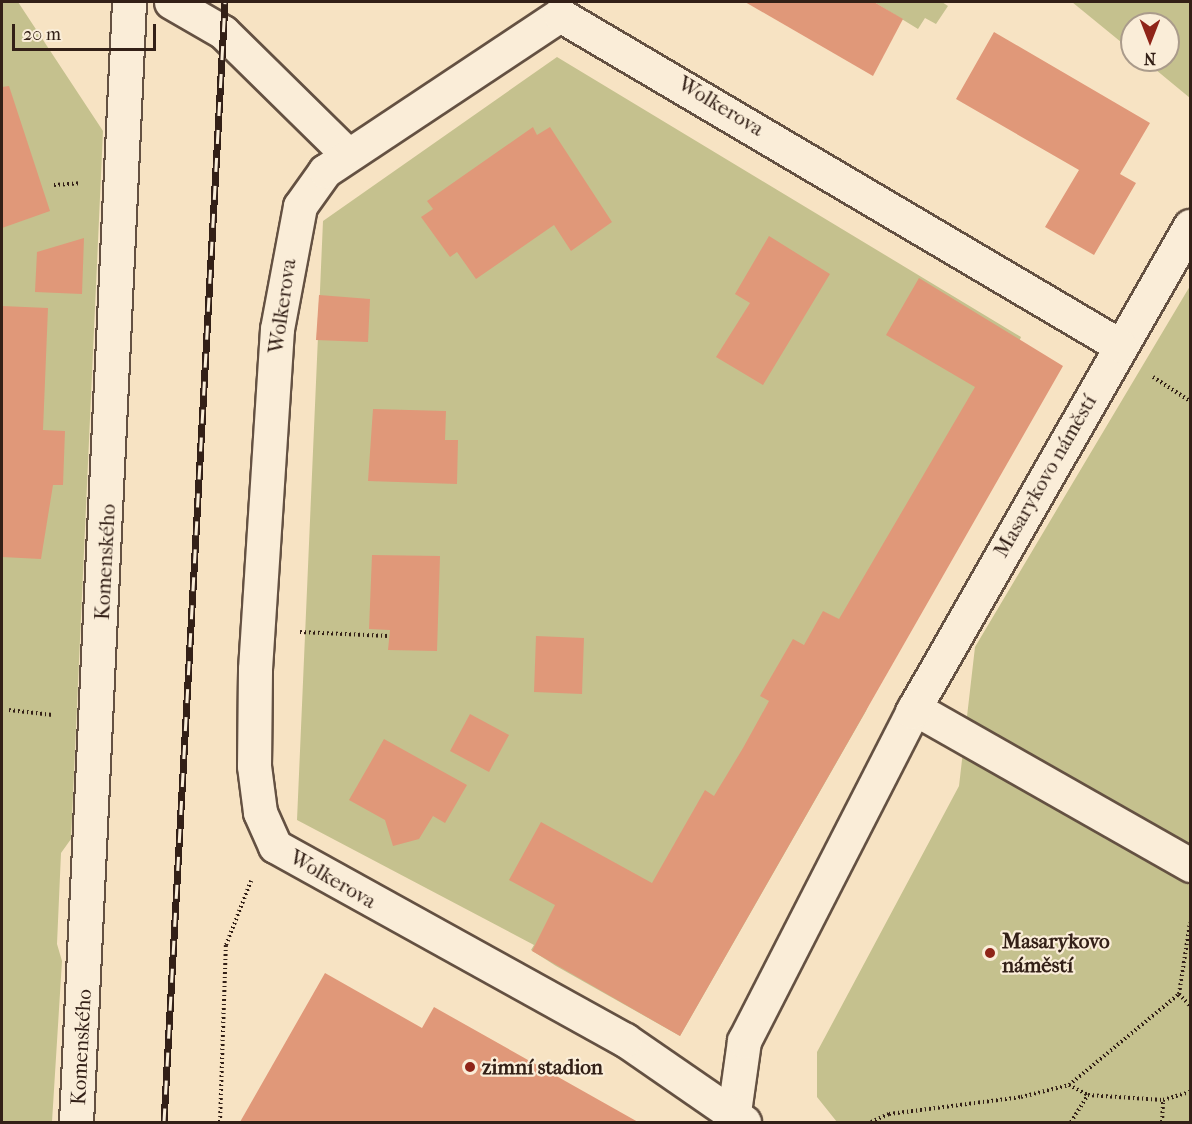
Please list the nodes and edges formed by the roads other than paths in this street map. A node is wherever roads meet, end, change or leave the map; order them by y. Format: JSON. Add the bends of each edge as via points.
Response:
{"nodes":[{"id":1,"x":129,"y":2,"type":"edge"},
{"id":2,"x":171,"y":2,"type":"edge"},
{"id":3,"x":348,"y":155,"type":"junction"},
{"id":4,"x":1191,"y":225,"type":"edge"},
{"id":5,"x":1119,"y":345,"type":"junction"},
{"id":6,"x":914,"y":708,"type":"junction"},
{"id":7,"x":1191,"y":865,"type":"edge"},
{"id":8,"x":739,"y":1117,"type":"edge"},
{"id":9,"x":76,"y":1122,"type":"edge"}],
"edges":[{"from":1,"to":9,"type":"street","name":"Komenského"},
{"from":2,"to":3,"type":"street","via":[[223,32]]},
{"from":3,"to":5,"type":"street","name":"Wolkerova","via":[[560,15]]},
{"from":3,"to":8,"type":"street","name":"Wolkerova","via":[[325,171],[300,206],[277,329],[254,766],[260,812],[275,846],[626,1040]]},
{"from":4,"to":5,"type":"street","name":"Masarykovo náměstí"},
{"from":5,"to":6,"type":"street","name":"Masarykovo náměstí"},
{"from":6,"to":7,"type":"street"},
{"from":6,"to":8,"type":"street","name":"Masarykovo náměstí","via":[[744,1041]]}]}
